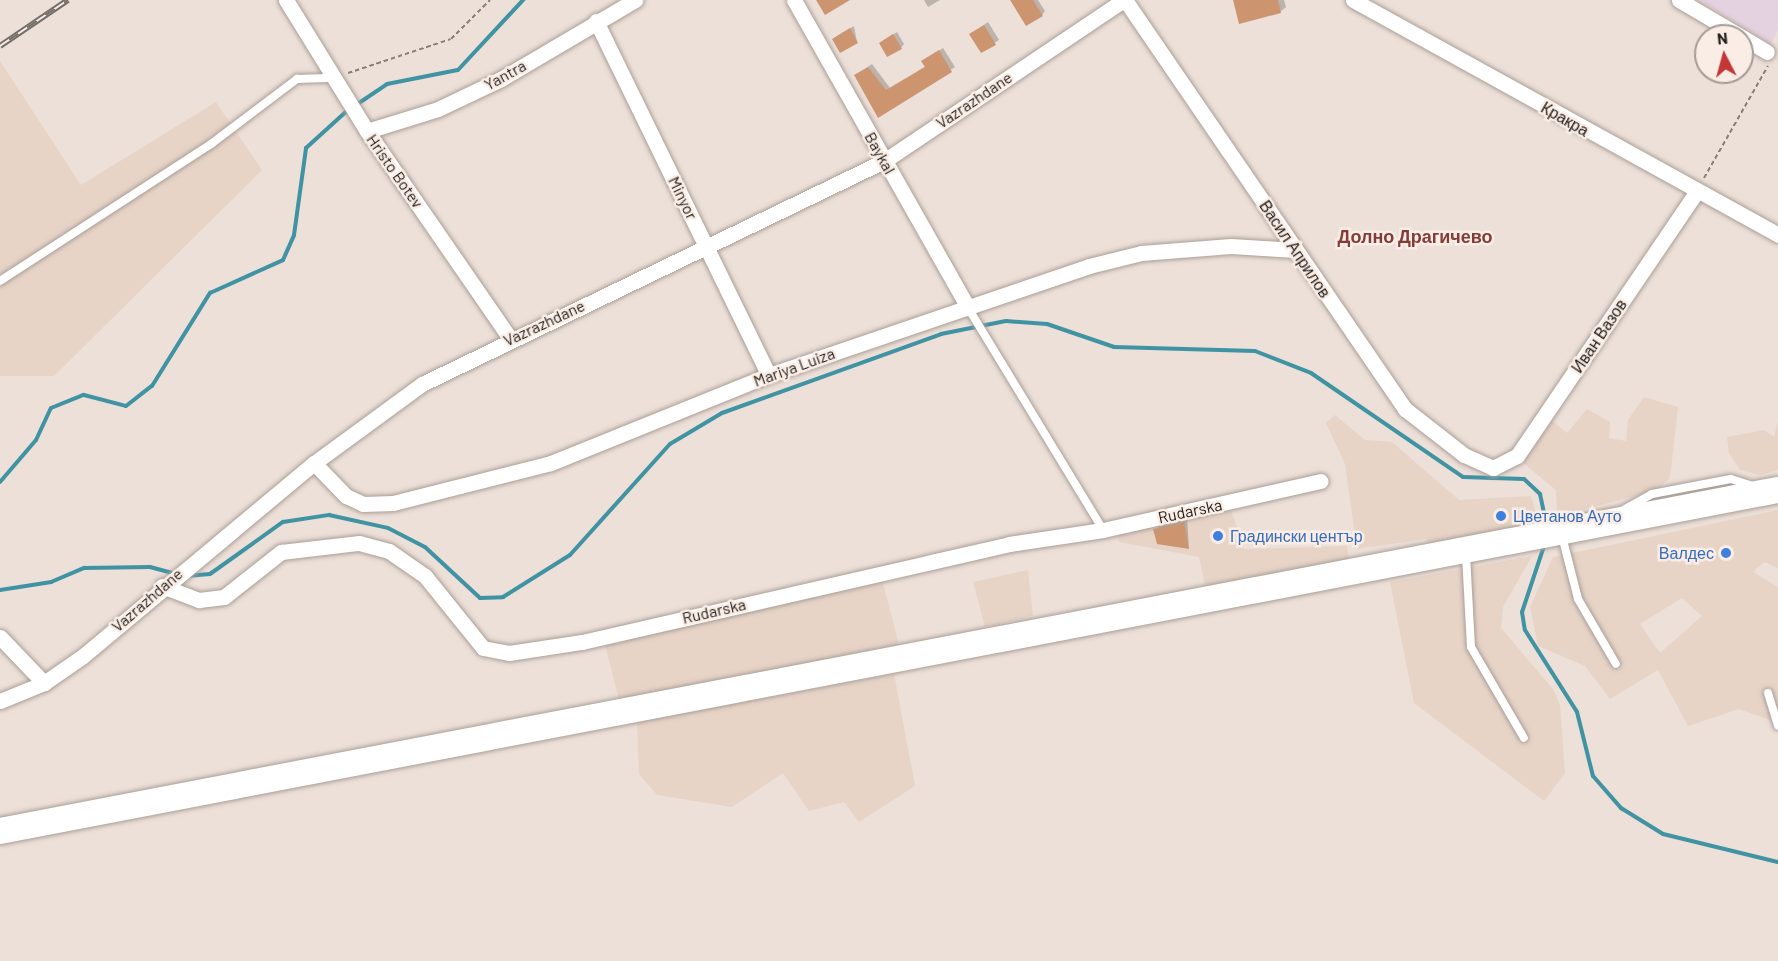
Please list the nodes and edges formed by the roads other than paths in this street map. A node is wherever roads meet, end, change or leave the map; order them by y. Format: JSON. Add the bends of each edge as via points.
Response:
{"nodes":[{"id":1,"x":286,"y":0,"type":"edge"},
{"id":2,"x":635,"y":0,"type":"edge"},
{"id":3,"x":794,"y":0,"type":"edge"},
{"id":4,"x":1124,"y":0,"type":"edge"},
{"id":5,"x":1353,"y":0,"type":"edge"},
{"id":6,"x":1679,"y":0,"type":"edge"},
{"id":7,"x":596,"y":21,"type":"junction"},
{"id":8,"x":1719,"y":24,"type":"edge"},
{"id":9,"x":1754,"y":44,"type":"edge"},
{"id":10,"x":1767,"y":52,"type":"road end"},
{"id":11,"x":338,"y":83,"type":"junction"},
{"id":12,"x":365,"y":127,"type":"junction"},
{"id":13,"x":884,"y":161,"type":"junction"},
{"id":14,"x":1696,"y":193,"type":"junction"},
{"id":15,"x":1778,"y":235,"type":"edge"},
{"id":16,"x":707,"y":248,"type":"junction"},
{"id":17,"x":1295,"y":250,"type":"junction"},
{"id":18,"x":0,"y":280,"type":"edge"},
{"id":19,"x":971,"y":312,"type":"junction"},
{"id":20,"x":510,"y":338,"type":"junction"},
{"id":21,"x":769,"y":375,"type":"junction"},
{"id":22,"x":314,"y":464,"type":"junction"},
{"id":23,"x":1493,"y":468,"type":"joint"},
{"id":24,"x":1321,"y":481,"type":"dead end"},
{"id":25,"x":1775,"y":488,"type":"edge"},
{"id":26,"x":1103,"y":530,"type":"junction"},
{"id":27,"x":1551,"y":534,"type":"junction"},
{"id":28,"x":1466,"y":550,"type":"junction"},
{"id":29,"x":165,"y":583,"type":"junction"},
{"id":30,"x":0,"y":637,"type":"edge"},
{"id":31,"x":1616,"y":664,"type":"dead end"},
{"id":32,"x":44,"y":682,"type":"junction"},
{"id":33,"x":1768,"y":693,"type":"dead end"},
{"id":34,"x":0,"y":701,"type":"edge"},
{"id":35,"x":1778,"y":724,"type":"edge"},
{"id":36,"x":1524,"y":738,"type":"dead end"},
{"id":37,"x":0,"y":831,"type":"edge"}],
"edges":[{"from":1,"to":11,"type":"street","name":"Hristo Botev"},
{"from":2,"to":7,"type":"street","name":"Yantra"},
{"from":3,"to":13,"type":"street","name":"Baykal"},
{"from":4,"to":13,"type":"street","name":"Vazrazhdane"},
{"from":4,"to":17,"type":"street","name":"Васил Априлов"},
{"from":5,"to":14,"type":"street","name":"Кракра"},
{"from":6,"to":8,"type":"street"},
{"from":7,"to":12,"type":"street","name":"Yantra","via":[[438,110]]},
{"from":7,"to":16,"type":"street","name":"Minyor"},
{"from":9,"to":10,"type":"street"},
{"from":11,"to":12,"type":"street","name":"Hristo Botev"},
{"from":11,"to":18,"type":"lane","via":[[297,79],[212,144]]},
{"from":12,"to":20,"type":"street","name":"Hristo Botev"},
{"from":13,"to":16,"type":"street","name":"Vazrazhdane"},
{"from":13,"to":19,"type":"street","name":"Baykal"},
{"from":14,"to":15,"type":"street","name":"Кракра"},
{"from":14,"to":23,"type":"street","name":"Иван Вазов","via":[[1517,456]]},
{"from":16,"to":20,"type":"street","name":"Vazrazhdane"},
{"from":16,"to":21,"type":"street","name":"Minyor"},
{"from":17,"to":19,"type":"street","name":"Mariya Luiza","via":[[1232,246],[1141,254]]},
{"from":17,"to":23,"type":"street","name":"Васил Априлов","via":[[1405,409],[1464,455]]},
{"from":19,"to":21,"type":"street","name":"Mariya Luiza"},
{"from":19,"to":26,"type":"lane"},
{"from":20,"to":22,"type":"street","name":"Vazrazhdane","via":[[422,384]]},
{"from":21,"to":22,"type":"street","name":"Mariya Luiza","via":[[551,463],[393,503],[363,504],[346,496]]},
{"from":22,"to":29,"type":"street","name":"Vazrazhdane"},
{"from":24,"to":26,"type":"street","name":"Rudarska"},
{"from":25,"to":27,"type":"highway"},
{"from":26,"to":29,"type":"street","name":"Rudarska","via":[[1009,544],[582,642],[509,653],[483,648],[425,576],[389,551],[359,543],[281,552],[224,597],[199,600]]},
{"from":27,"to":28,"type":"highway"},
{"from":27,"to":31,"type":"lane","via":[[1578,599]]},
{"from":28,"to":36,"type":"lane","via":[[1471,647]]},
{"from":28,"to":37,"type":"highway"},
{"from":29,"to":32,"type":"street","name":"Vazrazhdane","via":[[83,656]]},
{"from":30,"to":32,"type":"street"},
{"from":32,"to":34,"type":"street","name":"Vazrazhdane"},
{"from":33,"to":35,"type":"lane"}]}
